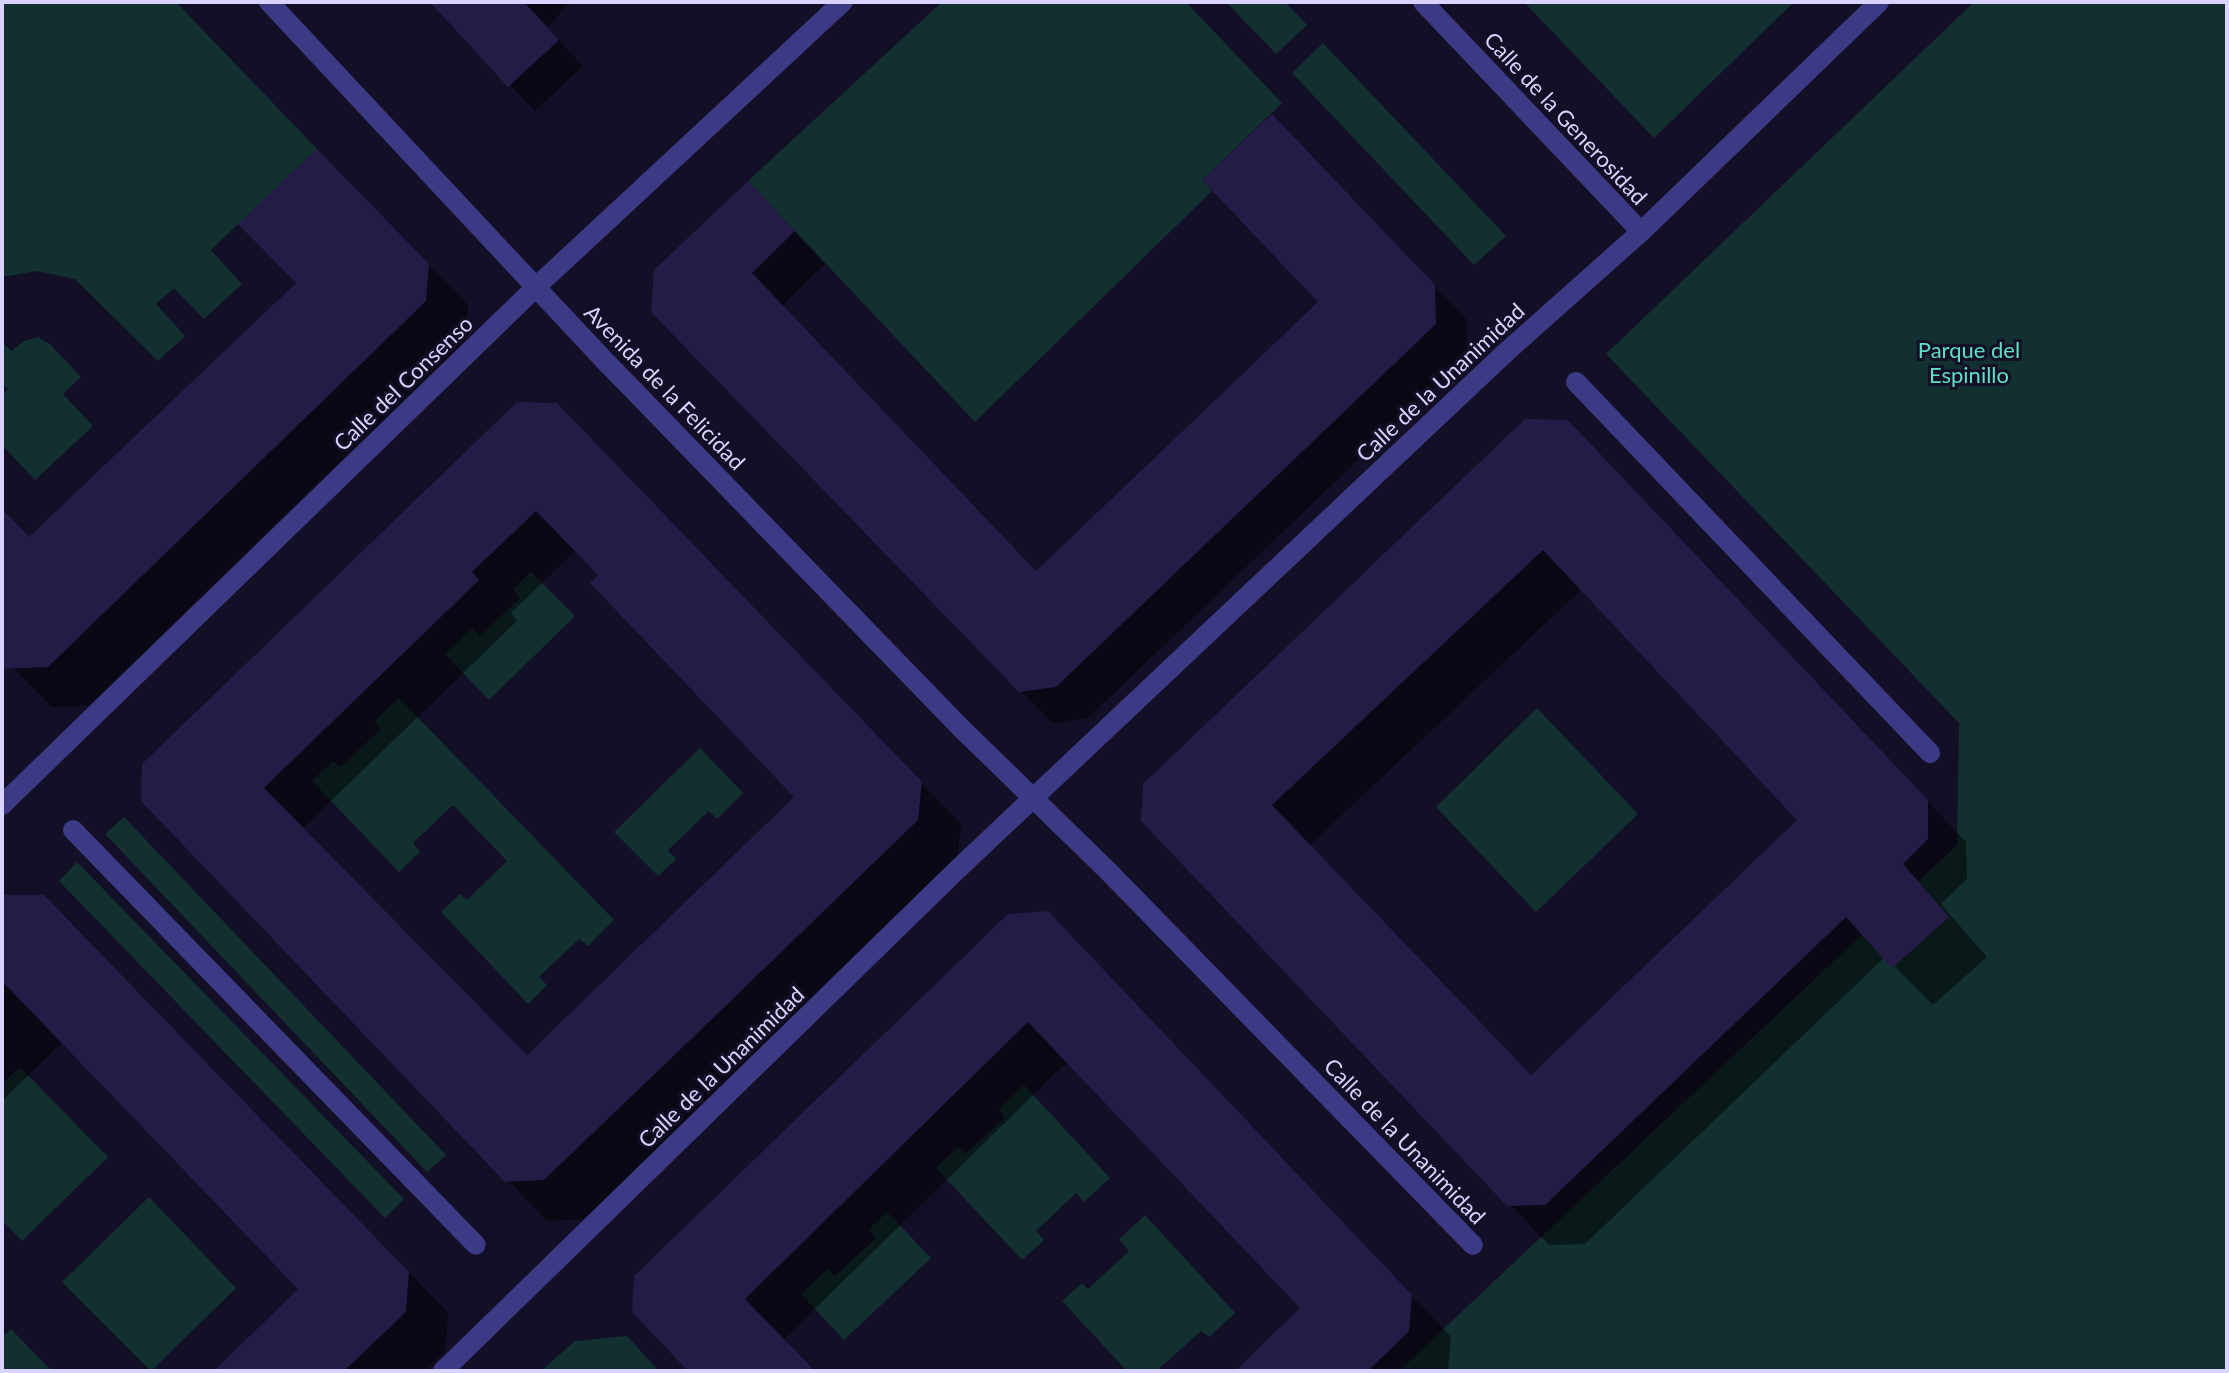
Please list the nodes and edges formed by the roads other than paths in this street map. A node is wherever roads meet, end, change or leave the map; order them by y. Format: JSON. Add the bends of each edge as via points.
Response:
{"nodes":[{"id":1,"x":269,"y":2,"type":"edge"},
{"id":2,"x":843,"y":2,"type":"edge"},
{"id":3,"x":1423,"y":2,"type":"edge"},
{"id":4,"x":1879,"y":2,"type":"edge"},
{"id":5,"x":1641,"y":232,"type":"junction"},
{"id":6,"x":536,"y":287,"type":"junction"},
{"id":7,"x":1576,"y":382,"type":"dead end"},
{"id":8,"x":1930,"y":753,"type":"dead end"},
{"id":9,"x":1033,"y":798,"type":"junction"},
{"id":10,"x":2,"y":805,"type":"edge"},
{"id":11,"x":73,"y":830,"type":"dead end"},
{"id":12,"x":476,"y":1245,"type":"dead end"},
{"id":13,"x":1473,"y":1245,"type":"dead end"},
{"id":14,"x":443,"y":1371,"type":"edge"}],
"edges":[{"from":1,"to":6,"type":"street","name":"Avenida de la Felicidad"},
{"from":2,"to":6,"type":"street","name":"Calle del Consenso"},
{"from":3,"to":5,"type":"street","name":"Calle de la Generosidad"},
{"from":4,"to":5,"type":"street","name":"Calle de la Unanimidad"},
{"from":5,"to":9,"type":"street","name":"Calle de la Unanimidad","via":[[1504,354]]},
{"from":6,"to":9,"type":"street","name":"Avenida de la Felicidad"},
{"from":6,"to":10,"type":"street","name":"Calle del Consenso"},
{"from":7,"to":8,"type":"street"},
{"from":9,"to":13,"type":"street","name":"Calle de la Unanimidad"},
{"from":9,"to":14,"type":"street","name":"Calle de la Unanimidad"},
{"from":11,"to":12,"type":"street"}]}
